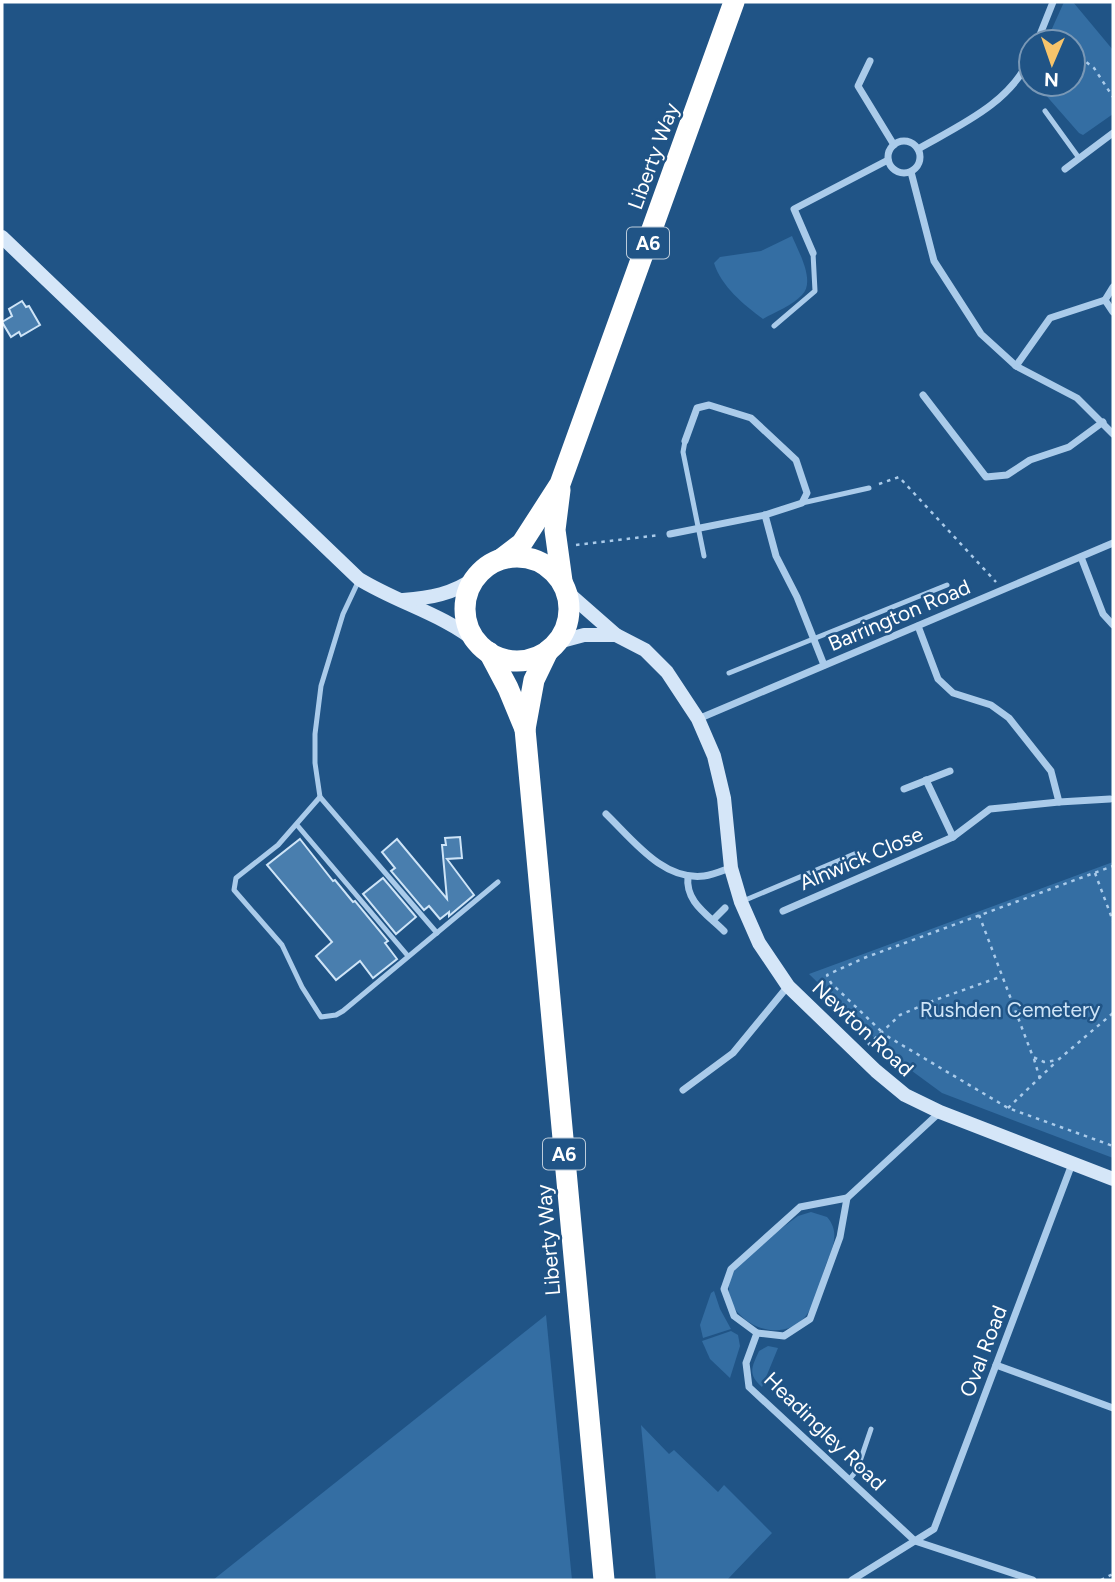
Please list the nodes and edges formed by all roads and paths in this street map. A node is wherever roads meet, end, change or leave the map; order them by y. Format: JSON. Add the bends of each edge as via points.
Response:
{"nodes":[{"id":1,"x":734,"y":2,"type":"edge"},
{"id":2,"x":1053,"y":2,"type":"edge"},
{"id":3,"x":1043,"y":28,"type":"edge"},
{"id":4,"x":870,"y":61,"type":"dead end"},
{"id":5,"x":1087,"y":63,"type":"edge"},
{"id":6,"x":1017,"y":79,"type":"edge"},
{"id":7,"x":1113,"y":97,"type":"edge"},
{"id":8,"x":1045,"y":111,"type":"dead end"},
{"id":9,"x":1113,"y":133,"type":"edge"},
{"id":10,"x":894,"y":145,"type":"junction"},
{"id":11,"x":918,"y":149,"type":"junction"},
{"id":12,"x":1079,"y":158,"type":"junction"},
{"id":13,"x":888,"y":160,"type":"junction"},
{"id":14,"x":1065,"y":169,"type":"dead end"},
{"id":15,"x":911,"y":172,"type":"junction"},
{"id":16,"x":2,"y":237,"type":"edge"},
{"id":17,"x":813,"y":253,"type":"joint"},
{"id":18,"x":1113,"y":287,"type":"edge"},
{"id":19,"x":1105,"y":300,"type":"junction"},
{"id":20,"x":1113,"y":312,"type":"edge"},
{"id":21,"x":774,"y":326,"type":"dead end"},
{"id":22,"x":1016,"y":366,"type":"junction"},
{"id":23,"x":923,"y":395,"type":"dead end"},
{"id":24,"x":1103,"y":422,"type":"junction"},
{"id":25,"x":1113,"y":434,"type":"edge"},
{"id":26,"x":685,"y":441,"type":"joint"},
{"id":27,"x":560,"y":484,"type":"junction"},
{"id":28,"x":869,"y":488,"type":"joint"},
{"id":29,"x":802,"y":503,"type":"junction"},
{"id":30,"x":765,"y":515,"type":"junction"},
{"id":31,"x":699,"y":528,"type":"junction"},
{"id":32,"x":670,"y":534,"type":"joint"},
{"id":33,"x":1113,"y":543,"type":"edge"},
{"id":34,"x":577,"y":545,"type":"dead end"},
{"id":35,"x":704,"y":556,"type":"dead end"},
{"id":36,"x":1081,"y":557,"type":"junction"},
{"id":37,"x":500,"y":559,"type":"junction"},
{"id":38,"x":475,"y":578,"type":"junction"},
{"id":39,"x":359,"y":579,"type":"junction"},
{"id":40,"x":947,"y":585,"type":"dead end"},
{"id":41,"x":564,"y":586,"type":"junction"},
{"id":42,"x":1003,"y":590,"type":"junction"},
{"id":43,"x":401,"y":601,"type":"junction"},
{"id":44,"x":1113,"y":625,"type":"edge"},
{"id":45,"x":918,"y":626,"type":"junction"},
{"id":46,"x":616,"y":635,"type":"junction"},
{"id":47,"x":814,"y":639,"type":"junction"},
{"id":48,"x":553,"y":646,"type":"junction"},
{"id":49,"x":484,"y":648,"type":"junction"},
{"id":50,"x":824,"y":665,"type":"junction"},
{"id":51,"x":729,"y":673,"type":"dead end"},
{"id":52,"x":698,"y":719,"type":"junction"},
{"id":53,"x":525,"y":729,"type":"junction"},
{"id":54,"x":950,"y":771,"type":"dead end"},
{"id":55,"x":926,"y":780,"type":"junction"},
{"id":56,"x":904,"y":789,"type":"dead end"},
{"id":57,"x":320,"y":797,"type":"junction"},
{"id":58,"x":1110,"y":799,"type":"dead end"},
{"id":59,"x":1059,"y":802,"type":"junction"},
{"id":60,"x":606,"y":814,"type":"dead end"},
{"id":61,"x":297,"y":825,"type":"junction"},
{"id":62,"x":953,"y":837,"type":"junction"},
{"id":63,"x":859,"y":852,"type":"dead end"},
{"id":64,"x":1113,"y":866,"type":"edge"},
{"id":65,"x":731,"y":868,"type":"junction"},
{"id":66,"x":1095,"y":873,"type":"junction"},
{"id":67,"x":688,"y":876,"type":"junction"},
{"id":68,"x":498,"y":882,"type":"dead end"},
{"id":69,"x":741,"y":902,"type":"junction"},
{"id":70,"x":725,"y":908,"type":"dead end"},
{"id":71,"x":783,"y":911,"type":"dead end"},
{"id":72,"x":979,"y":915,"type":"junction"},
{"id":73,"x":713,"y":920,"type":"junction"},
{"id":74,"x":1113,"y":921,"type":"edge"},
{"id":75,"x":724,"y":931,"type":"dead end"},
{"id":76,"x":437,"y":933,"type":"junction"},
{"id":77,"x":408,"y":956,"type":"junction"},
{"id":78,"x":1001,"y":977,"type":"junction"},
{"id":79,"x":788,"y":986,"type":"junction"},
{"id":80,"x":1113,"y":1013,"type":"edge"},
{"id":81,"x":880,"y":1031,"type":"junction"},
{"id":82,"x":859,"y":1055,"type":"junction"},
{"id":83,"x":1033,"y":1057,"type":"junction"},
{"id":84,"x":1058,"y":1060,"type":"junction"},
{"id":85,"x":1040,"y":1079,"type":"junction"},
{"id":86,"x":682,"y":1090,"type":"dead end"},
{"id":87,"x":1008,"y":1108,"type":"junction"},
{"id":88,"x":940,"y":1112,"type":"junction"},
{"id":89,"x":1113,"y":1146,"type":"edge"},
{"id":90,"x":1072,"y":1164,"type":"junction"},
{"id":91,"x":1113,"y":1179,"type":"edge"},
{"id":92,"x":847,"y":1198,"type":"junction"},
{"id":93,"x":757,"y":1333,"type":"junction"},
{"id":94,"x":996,"y":1365,"type":"junction"},
{"id":95,"x":1113,"y":1408,"type":"edge"},
{"id":96,"x":870,"y":1429,"type":"dead end"},
{"id":97,"x":849,"y":1480,"type":"junction"},
{"id":98,"x":915,"y":1541,"type":"junction"},
{"id":99,"x":1113,"y":1574,"type":"edge"},
{"id":100,"x":604,"y":1580,"type":"edge"},
{"id":101,"x":852,"y":1580,"type":"edge"},
{"id":102,"x":1033,"y":1580,"type":"edge"},
{"id":103,"x":1101,"y":1580,"type":"edge"}],
"edges":[{"from":1,"to":27,"type":"highway","name":"Liberty Way","number":"A6"},
{"from":2,"to":3,"type":"street"},
{"from":4,"to":10,"type":"street","via":[[858,86]]},
{"from":5,"to":7,"type":"path"},
{"from":6,"to":11,"type":"street","via":[[991,107]]},
{"from":8,"to":12,"type":"lane"},
{"from":9,"to":12,"type":"street"},
{"from":10,"to":11,"type":"street","via":[[910,142]]},
{"from":10,"to":13,"type":"street"},
{"from":11,"to":15,"type":"street","via":[[920,160]]},
{"from":12,"to":14,"type":"street"},
{"from":13,"to":15,"type":"street","via":[[894,170]]},
{"from":13,"to":17,"type":"street","via":[[794,209]]},
{"from":15,"to":22,"type":"street","via":[[933,261],[981,334]]},
{"from":16,"to":39,"type":"street"},
{"from":17,"to":21,"type":"lane","via":[[815,292]]},
{"from":18,"to":19,"type":"street"},
{"from":19,"to":20,"type":"street"},
{"from":19,"to":22,"type":"street","via":[[1050,318]]},
{"from":22,"to":24,"type":"street","via":[[1077,398]]},
{"from":23,"to":24,"type":"street","via":[[986,477],[1007,475],[1030,460],[1069,447]]},
{"from":24,"to":25,"type":"street"},
{"from":26,"to":29,"type":"street","via":[[697,408],[709,405],[751,418],[796,460],[807,493]]},
{"from":26,"to":31,"type":"lane","via":[[683,452]]},
{"from":27,"to":37,"type":"highway","name":"Liberty Way","number":"A6","via":[[522,543]]},
{"from":27,"to":41,"type":"highway","name":"Liberty Way","number":"A6","via":[[555,530]]},
{"from":28,"to":29,"type":"lane"},
{"from":28,"to":42,"type":"path","via":[[899,477]]},
{"from":29,"to":30,"type":"street"},
{"from":30,"to":31,"type":"street"},
{"from":30,"to":47,"type":"street","via":[[776,556]]},
{"from":31,"to":32,"type":"street"},
{"from":31,"to":35,"type":"lane"},
{"from":32,"to":34,"type":"path"},
{"from":33,"to":36,"type":"street","name":"Barrington Road"},
{"from":36,"to":42,"type":"street","name":"Barrington Road"},
{"from":36,"to":44,"type":"street","via":[[1103,614]]},
{"from":37,"to":38,"type":"highway"},
{"from":37,"to":41,"type":"highway","via":[[535,559],[550,568]]},
{"from":38,"to":43,"type":"street","via":[[447,593]]},
{"from":38,"to":49,"type":"highway","via":[[468,590],[466,618],[470,632]]},
{"from":39,"to":43,"type":"street"},
{"from":39,"to":57,"type":"lane","via":[[321,686],[315,734]]},
{"from":40,"to":47,"type":"lane"},
{"from":41,"to":46,"type":"street","name":"Newton Road"},
{"from":41,"to":48,"type":"highway","via":[[569,618]]},
{"from":42,"to":45,"type":"street","name":"Barrington Road"},
{"from":43,"to":49,"type":"street","via":[[447,622]]},
{"from":45,"to":50,"type":"street","name":"Barrington Road"},
{"from":45,"to":59,"type":"street","via":[[938,679],[953,693],[991,705],[1009,718],[1051,771]]},
{"from":46,"to":48,"type":"street","name":"Newton Road","via":[[584,635]]},
{"from":46,"to":52,"type":"street","name":"Newton Road","via":[[645,650],[667,672]]},
{"from":47,"to":50,"type":"street"},
{"from":47,"to":51,"type":"lane"},
{"from":48,"to":49,"type":"highway","via":[[525,660],[500,658]]},
{"from":48,"to":53,"type":"highway","name":"Liberty Way","number":"A6","via":[[534,680]]},
{"from":49,"to":53,"type":"highway","name":"Liberty Way","number":"A6"},
{"from":50,"to":52,"type":"street","name":"Barrington Road"},
{"from":52,"to":65,"type":"street","name":"Newton Road","via":[[714,756],[724,798]]},
{"from":53,"to":100,"type":"highway","name":"Liberty Way","number":"A6"},
{"from":54,"to":55,"type":"street"},
{"from":55,"to":56,"type":"street"},
{"from":55,"to":62,"type":"street","name":"Alnwick Close"},
{"from":57,"to":61,"type":"lane"},
{"from":57,"to":76,"type":"lane"},
{"from":58,"to":59,"type":"street","name":"Alnwick Close"},
{"from":59,"to":62,"type":"street","name":"Alnwick Close","via":[[990,809]]},
{"from":60,"to":67,"type":"street","via":[[659,864]]},
{"from":61,"to":77,"type":"lane"},
{"from":61,"to":77,"type":"lane","via":[[236,878],[234,890],[282,945],[316,1012],[321,1017],[336,1015]]},
{"from":62,"to":71,"type":"street","name":"Alnwick Close"},
{"from":63,"to":69,"type":"lane"},
{"from":64,"to":66,"type":"path"},
{"from":65,"to":67,"type":"street"},
{"from":65,"to":69,"type":"street","name":"Newton Road"},
{"from":66,"to":72,"type":"path"},
{"from":66,"to":74,"type":"path"},
{"from":67,"to":73,"type":"street","via":[[689,894]]},
{"from":68,"to":76,"type":"lane"},
{"from":69,"to":79,"type":"street","name":"Newton Road","via":[[759,943]]},
{"from":70,"to":73,"type":"street"},
{"from":72,"to":78,"type":"path"},
{"from":72,"to":81,"type":"path","via":[[827,975]]},
{"from":73,"to":75,"type":"street"},
{"from":76,"to":77,"type":"lane"},
{"from":78,"to":81,"type":"path","via":[[900,1015]]},
{"from":78,"to":83,"type":"path"},
{"from":79,"to":82,"type":"street","name":"Newton Road"},
{"from":79,"to":86,"type":"street","via":[[733,1053]]},
{"from":80,"to":84,"type":"path"},
{"from":81,"to":82,"type":"path"},
{"from":81,"to":87,"type":"path"},
{"from":82,"to":88,"type":"street","name":"Newton Road","via":[[905,1095]]},
{"from":83,"to":84,"type":"path","via":[[1044,1062]]},
{"from":83,"to":85,"type":"path"},
{"from":84,"to":85,"type":"path"},
{"from":85,"to":87,"type":"path"},
{"from":87,"to":89,"type":"path"},
{"from":88,"to":90,"type":"street","name":"Newton Road"},
{"from":88,"to":92,"type":"street"},
{"from":90,"to":91,"type":"street","name":"Newton Road"},
{"from":90,"to":94,"type":"street","name":"Oval Road"},
{"from":92,"to":93,"type":"street","name":"Headingley Road","via":[[840,1237],[810,1318],[783,1336]]},
{"from":92,"to":93,"type":"street","via":[[800,1207],[731,1269],[724,1289],[734,1316]]},
{"from":93,"to":97,"type":"street","name":"Headingley Road","via":[[746,1363],[749,1387]]},
{"from":94,"to":95,"type":"street"},
{"from":94,"to":98,"type":"street","name":"Oval Road","via":[[934,1529]]},
{"from":96,"to":97,"type":"lane","via":[[857,1470]]},
{"from":97,"to":98,"type":"street","name":"Headingley Road"},
{"from":98,"to":101,"type":"street","name":"Oval Road"},
{"from":98,"to":102,"type":"street"},
{"from":99,"to":103,"type":"path"}]}
